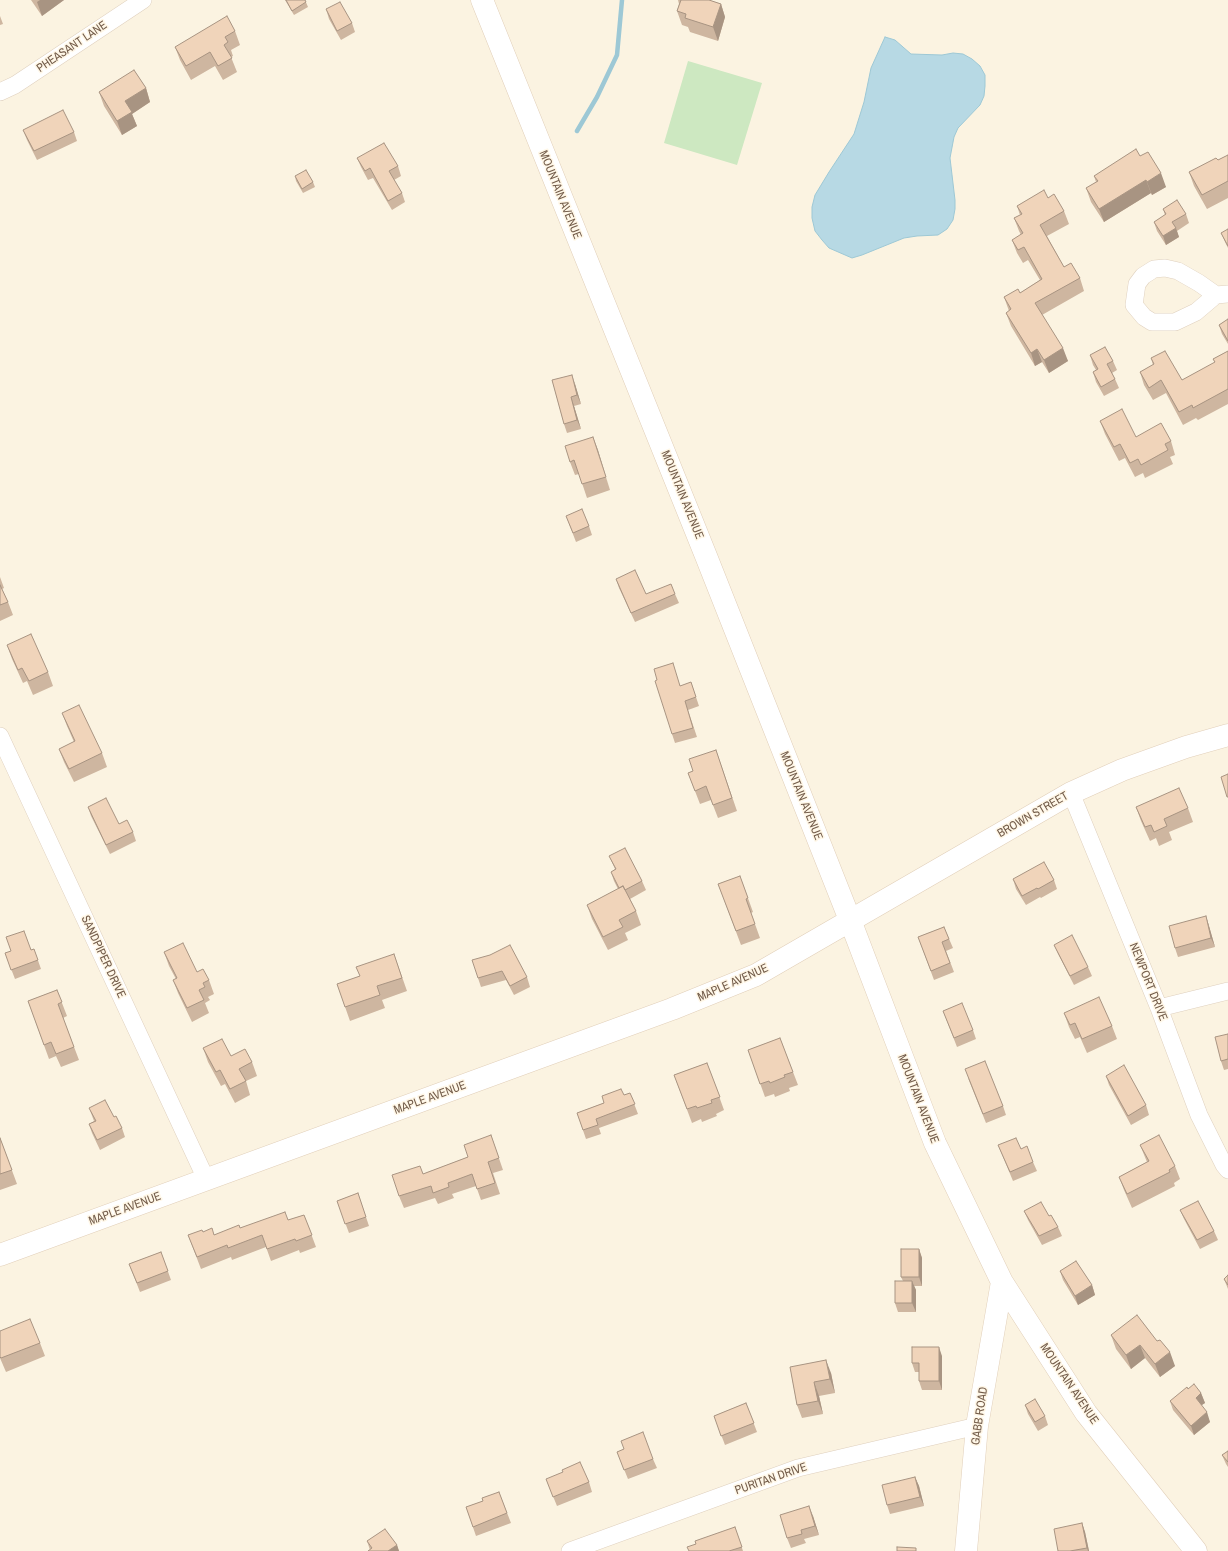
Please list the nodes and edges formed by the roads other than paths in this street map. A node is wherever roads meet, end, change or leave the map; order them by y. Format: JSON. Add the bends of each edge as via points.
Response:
{"nodes":[{"id":1,"x":143,"y":0,"type":"edge"},
{"id":2,"x":482,"y":0,"type":"edge"},
{"id":3,"x":0,"y":92,"type":"edge"},
{"id":4,"x":1228,"y":735,"type":"edge"},
{"id":5,"x":0,"y":736,"type":"edge"},
{"id":6,"x":1071,"y":793,"type":"junction"},
{"id":7,"x":850,"y":920,"type":"junction"},
{"id":8,"x":1228,"y":991,"type":"edge"},
{"id":9,"x":1159,"y":1008,"type":"junction"},
{"id":10,"x":1228,"y":1170,"type":"edge"},
{"id":11,"x":206,"y":1179,"type":"junction"},
{"id":12,"x":0,"y":1255,"type":"edge"},
{"id":13,"x":1002,"y":1282,"type":"junction"},
{"id":14,"x":978,"y":1426,"type":"junction"},
{"id":15,"x":570,"y":1551,"type":"edge"},
{"id":16,"x":966,"y":1551,"type":"edge"},
{"id":17,"x":1196,"y":1551,"type":"edge"}],
"edges":[{"from":1,"to":3,"type":"street","name":"PHEASANT LANE","via":[[15,85]]},
{"from":2,"to":7,"type":"main road","name":"MOUNTAIN AVENUE"},
{"from":4,"to":6,"type":"main road","name":"BROWN STREET","via":[[1122,770]]},
{"from":5,"to":11,"type":"street","name":"SANDPIPER DRIVE"},
{"from":6,"to":7,"type":"main road","name":"BROWN STREET"},
{"from":6,"to":9,"type":"street","name":"NEWPORT DRIVE"},
{"from":7,"to":11,"type":"main road","name":"MAPLE AVENUE","via":[[756,975]]},
{"from":7,"to":13,"type":"main road","name":"MOUNTAIN AVENUE","via":[[935,1143]]},
{"from":8,"to":9,"type":"street"},
{"from":9,"to":10,"type":"street","name":"NEWPORT DRIVE","via":[[1199,1115]]},
{"from":11,"to":12,"type":"main road","name":"MAPLE AVENUE"},
{"from":13,"to":14,"type":"main road","name":"GABB ROAD"},
{"from":13,"to":17,"type":"main road","name":"MOUNTAIN AVENUE","via":[[1086,1413]]},
{"from":14,"to":15,"type":"street","name":"PURITAN DRIVE","via":[[798,1468]]},
{"from":14,"to":16,"type":"main road","name":"GABB ROAD"}]}
